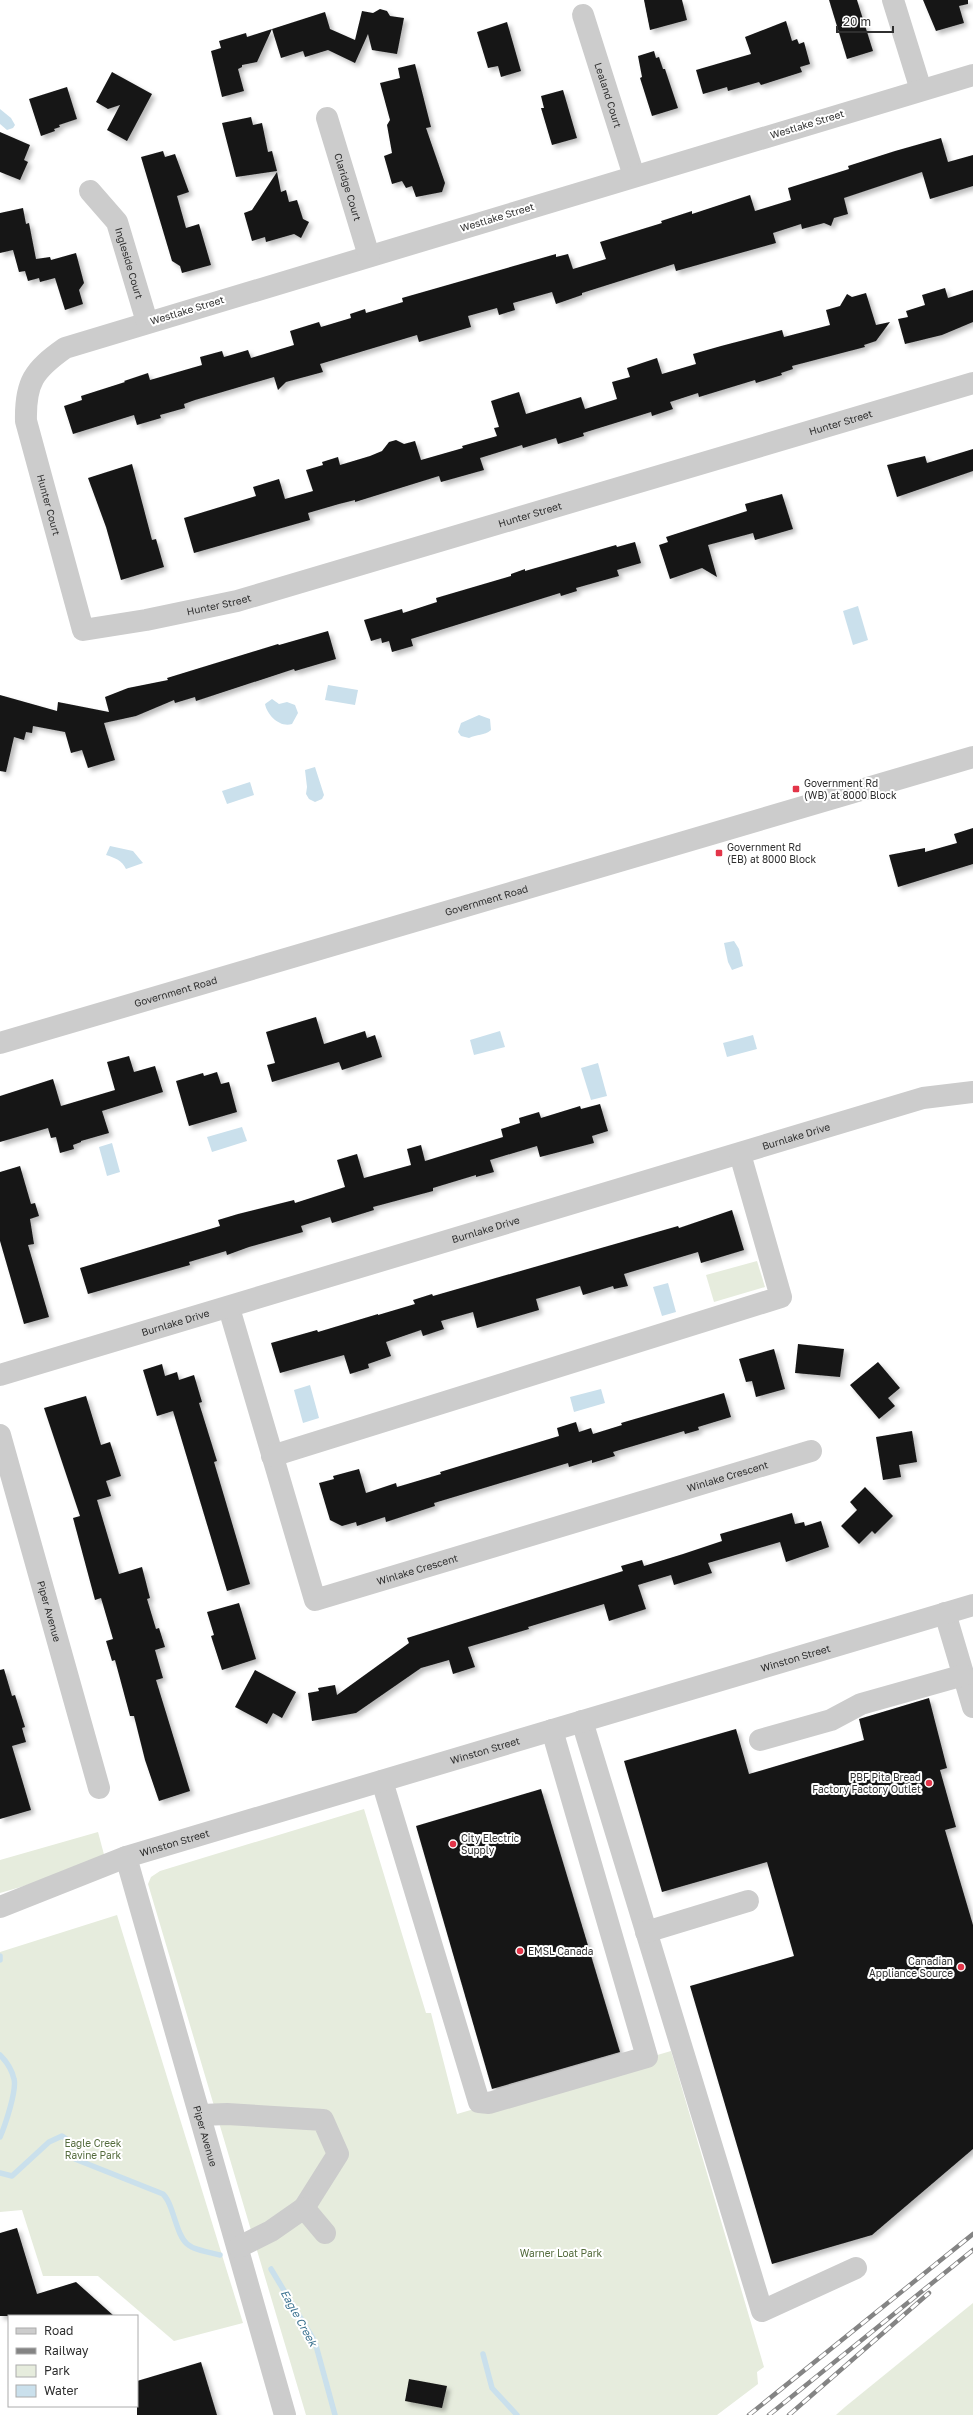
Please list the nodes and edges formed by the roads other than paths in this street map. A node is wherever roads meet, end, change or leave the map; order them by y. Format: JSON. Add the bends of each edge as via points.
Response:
{"nodes":[{"id":1,"x":893,"y":0,"type":"edge"},
{"id":2,"x":583,"y":15,"type":"dead end"},
{"id":3,"x":973,"y":75,"type":"edge"},
{"id":4,"x":921,"y":90,"type":"junction"},
{"id":5,"x":327,"y":118,"type":"dead end"},
{"id":6,"x":634,"y":176,"type":"junction"},
{"id":7,"x":90,"y":191,"type":"dead end"},
{"id":8,"x":369,"y":256,"type":"junction"},
{"id":9,"x":147,"y":322,"type":"junction"},
{"id":10,"x":33,"y":379,"type":"joint"},
{"id":11,"x":973,"y":383,"type":"edge"},
{"id":12,"x":83,"y":630,"type":"joint"},
{"id":13,"x":973,"y":757,"type":"edge"},
{"id":14,"x":0,"y":1043,"type":"edge"},
{"id":15,"x":973,"y":1092,"type":"edge"},
{"id":16,"x":740,"y":1154,"type":"junction"},
{"id":17,"x":229,"y":1308,"type":"junction"},
{"id":18,"x":0,"y":1375,"type":"edge"},
{"id":19,"x":0,"y":1435,"type":"edge"},
{"id":20,"x":811,"y":1450,"type":"dead end"},
{"id":21,"x":272,"y":1456,"type":"junction"},
{"id":22,"x":6,"y":1478,"type":"edge"},
{"id":23,"x":973,"y":1605,"type":"edge"},
{"id":24,"x":945,"y":1613,"type":"junction"},
{"id":25,"x":964,"y":1675,"type":"junction"},
{"id":26,"x":973,"y":1708,"type":"edge"},
{"id":27,"x":582,"y":1721,"type":"junction"},
{"id":28,"x":552,"y":1730,"type":"junction"},
{"id":29,"x":760,"y":1740,"type":"dead end"},
{"id":30,"x":382,"y":1781,"type":"junction"},
{"id":31,"x":99,"y":1788,"type":"dead end"},
{"id":32,"x":126,"y":1857,"type":"junction"},
{"id":33,"x":748,"y":1901,"type":"dead end"},
{"id":34,"x":0,"y":1906,"type":"edge"},
{"id":35,"x":646,"y":1932,"type":"junction"},
{"id":36,"x":201,"y":2115,"type":"junction"},
{"id":37,"x":304,"y":2208,"type":"junction"},
{"id":38,"x":325,"y":2232,"type":"dead end"},
{"id":39,"x":239,"y":2247,"type":"junction"},
{"id":40,"x":856,"y":2268,"type":"dead end"},
{"id":41,"x":285,"y":2415,"type":"edge"}],
"edges":[{"from":1,"to":4,"type":"street"},
{"from":2,"to":6,"type":"street","name":"Lealand Court"},
{"from":3,"to":4,"type":"street","name":"Westlake Street"},
{"from":4,"to":6,"type":"street","name":"Westlake Street"},
{"from":5,"to":8,"type":"street","name":"Claridge Court"},
{"from":6,"to":8,"type":"street","name":"Westlake Street"},
{"from":7,"to":9,"type":"street","name":"Ingleside Court","via":[[117,222]]},
{"from":8,"to":9,"type":"street","name":"Westlake Street"},
{"from":9,"to":10,"type":"street","name":"Westlake Street","via":[[65,348],[44,363]]},
{"from":10,"to":12,"type":"street","name":"Hunter Court","via":[[26,399],[26,422]]},
{"from":11,"to":12,"type":"street","name":"Hunter Street","via":[[237,601]]},
{"from":13,"to":14,"type":"street","name":"Government Road"},
{"from":15,"to":16,"type":"street","name":"Burnlake Drive","via":[[923,1098]]},
{"from":16,"to":17,"type":"street","name":"Burnlake Drive"},
{"from":16,"to":21,"type":"street","via":[[781,1297]]},
{"from":17,"to":18,"type":"street","name":"Burnlake Drive"},
{"from":17,"to":21,"type":"street","name":"Winlake Crescent"},
{"from":19,"to":22,"type":"street","name":"Piper Avenue"},
{"from":20,"to":21,"type":"street","name":"Winlake Crescent","via":[[315,1600]]},
{"from":22,"to":31,"type":"street","name":"Piper Avenue"},
{"from":23,"to":24,"type":"street","name":"Winston Street"},
{"from":24,"to":25,"type":"street"},
{"from":24,"to":27,"type":"street","name":"Winston Street"},
{"from":25,"to":26,"type":"street"},
{"from":25,"to":29,"type":"street","via":[[861,1704],[831,1720]]},
{"from":27,"to":28,"type":"street","name":"Winston Street"},
{"from":27,"to":35,"type":"street"},
{"from":28,"to":30,"type":"street","name":"Winston Street"},
{"from":28,"to":30,"type":"street","via":[[646,2057],[615,2067],[489,2103],[479,2102]]},
{"from":30,"to":32,"type":"street","name":"Winston Street"},
{"from":32,"to":34,"type":"street","name":"Winston Street"},
{"from":32,"to":36,"type":"street","name":"Piper Avenue"},
{"from":33,"to":35,"type":"street"},
{"from":35,"to":40,"type":"street","via":[[762,2311]]},
{"from":36,"to":37,"type":"street","via":[[227,2114],[322,2120],[338,2154]]},
{"from":36,"to":39,"type":"street","name":"Piper Avenue"},
{"from":37,"to":38,"type":"street"},
{"from":37,"to":39,"type":"street","via":[[271,2231]]},
{"from":39,"to":41,"type":"street","name":"Piper Avenue"}]}
